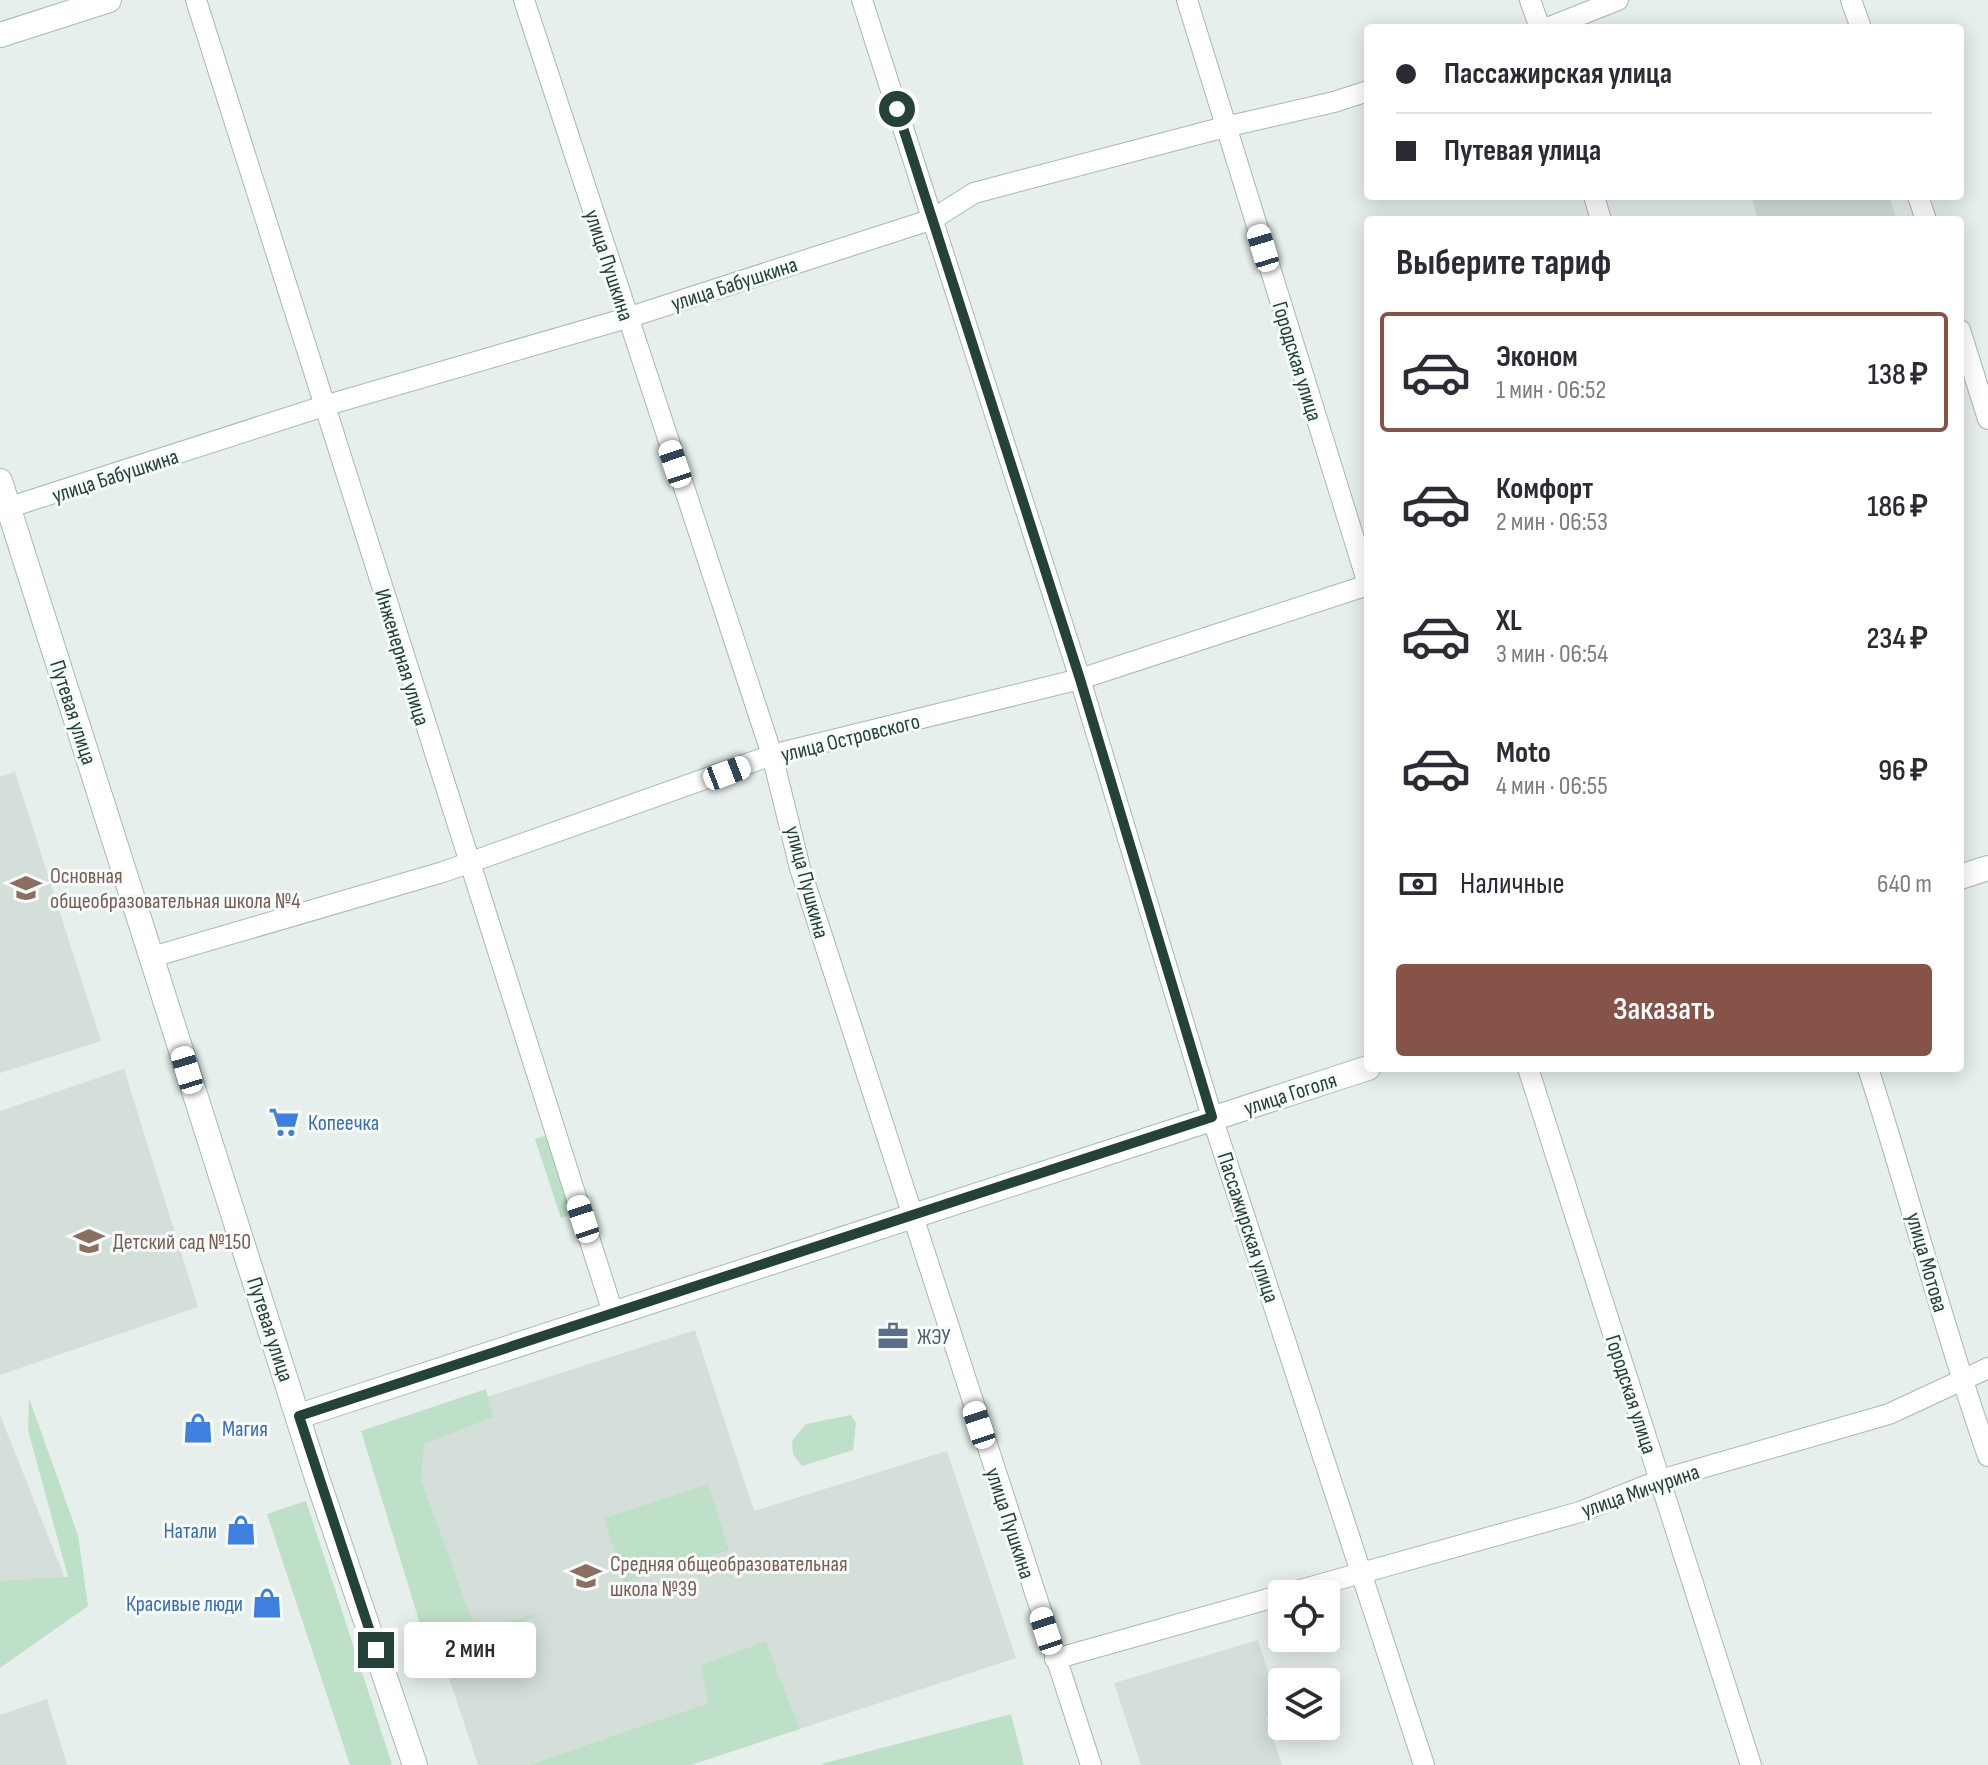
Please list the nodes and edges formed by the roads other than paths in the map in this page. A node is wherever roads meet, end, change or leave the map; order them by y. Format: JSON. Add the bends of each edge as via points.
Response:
{"nodes":[{"id":1,"x":109,"y":0,"type":"edge"},
{"id":2,"x":196,"y":0,"type":"edge"},
{"id":3,"x":524,"y":0,"type":"edge"},
{"id":4,"x":862,"y":0,"type":"edge"},
{"id":5,"x":1187,"y":0,"type":"edge"},
{"id":6,"x":1530,"y":0,"type":"edge"},
{"id":7,"x":1618,"y":0,"type":"edge"},
{"id":8,"x":1851,"y":0,"type":"edge"},
{"id":9,"x":1539,"y":24,"type":"edge"},
{"id":10,"x":1557,"y":24,"type":"edge"},
{"id":11,"x":1860,"y":24,"type":"edge"},
{"id":12,"x":0,"y":35,"type":"edge"},
{"id":13,"x":1364,"y":92,"type":"edge"},
{"id":14,"x":1225,"y":127,"type":"junction"},
{"id":15,"x":933,"y":219,"type":"junction"},
{"id":16,"x":627,"y":318,"type":"junction"},
{"id":17,"x":1964,"y":346,"type":"edge"},
{"id":18,"x":1975,"y":389,"type":"edge"},
{"id":19,"x":324,"y":406,"type":"junction"},
{"id":20,"x":1988,"y":419,"type":"edge"},
{"id":21,"x":0,"y":481,"type":"edge"},
{"id":22,"x":7,"y":508,"type":"junction"},
{"id":23,"x":1364,"y":571,"type":"edge"},
{"id":24,"x":1364,"y":585,"type":"edge"},
{"id":25,"x":1080,"y":679,"type":"junction"},
{"id":26,"x":772,"y":755,"type":"junction"},
{"id":27,"x":467,"y":861,"type":"junction"},
{"id":28,"x":1988,"y":868,"type":"edge"},
{"id":29,"x":1964,"y":876,"type":"edge"},
{"id":30,"x":152,"y":957,"type":"junction"},
{"id":31,"x":1364,"y":1069,"type":"edge"},
{"id":32,"x":1529,"y":1072,"type":"edge"},
{"id":33,"x":1869,"y":1072,"type":"edge"},
{"id":34,"x":1212,"y":1117,"type":"junction"},
{"id":35,"x":911,"y":1214,"type":"junction"},
{"id":36,"x":613,"y":1313,"type":"junction"},
{"id":37,"x":1988,"y":1368,"type":"edge"},
{"id":38,"x":1961,"y":1380,"type":"junction"},
{"id":39,"x":299,"y":1416,"type":"junction"},
{"id":40,"x":1988,"y":1456,"type":"edge"},
{"id":41,"x":1660,"y":1480,"type":"junction"},
{"id":42,"x":1363,"y":1572,"type":"junction"},
{"id":43,"x":1334,"y":1580,"type":"edge"},
{"id":44,"x":1268,"y":1599,"type":"edge"},
{"id":45,"x":1055,"y":1659,"type":"junction"},
{"id":46,"x":415,"y":1765,"type":"edge"},
{"id":47,"x":1091,"y":1765,"type":"edge"},
{"id":48,"x":1424,"y":1765,"type":"edge"},
{"id":49,"x":1751,"y":1765,"type":"edge"}],
"edges":[{"from":1,"to":12,"type":"street"},
{"from":2,"to":19,"type":"street","name":"Инженерная улица"},
{"from":3,"to":16,"type":"street","name":"улица Пушкина"},
{"from":4,"to":15,"type":"street","name":"Пассажирская улица"},
{"from":5,"to":14,"type":"street","name":"Городская улица"},
{"from":6,"to":9,"type":"street"},
{"from":7,"to":10,"type":"street"},
{"from":8,"to":11,"type":"street"},
{"from":13,"to":14,"type":"street","name":"улица Бабушкина"},
{"from":14,"to":15,"type":"street","name":"улица Бабушкина","via":[[974,193]]},
{"from":14,"to":23,"type":"street","name":"Городская улица"},
{"from":15,"to":16,"type":"street","name":"улица Бабушкина"},
{"from":15,"to":25,"type":"street","name":"Пассажирская улица"},
{"from":16,"to":19,"type":"street","name":"улица Бабушкина"},
{"from":16,"to":26,"type":"street","name":"улица Пушкина"},
{"from":17,"to":18,"type":"street"},
{"from":18,"to":20,"type":"street"},
{"from":19,"to":22,"type":"street","name":"улица Бабушкина"},
{"from":19,"to":27,"type":"street","name":"Инженерная улица"},
{"from":21,"to":22,"type":"street","name":"Путевая улица"},
{"from":22,"to":30,"type":"street","name":"Путевая улица"},
{"from":24,"to":25,"type":"street","name":"улица Островского"},
{"from":25,"to":26,"type":"street","name":"улица Островского"},
{"from":25,"to":34,"type":"street","name":"Пассажирская улица"},
{"from":26,"to":27,"type":"street","name":"улица Островского"},
{"from":26,"to":35,"type":"street","name":"улица Пушкина","via":[[800,868]]},
{"from":27,"to":30,"type":"street","name":"улица Островского"},
{"from":27,"to":36,"type":"street","name":"Инженерная улица"},
{"from":28,"to":29,"type":"street"},
{"from":30,"to":39,"type":"street","name":"Путевая улица"},
{"from":31,"to":34,"type":"street","name":"улица Гоголя"},
{"from":32,"to":41,"type":"street","name":"Городская улица"},
{"from":33,"to":38,"type":"street","name":"улица Мотова"},
{"from":34,"to":35,"type":"street","name":"улица Гоголя"},
{"from":34,"to":42,"type":"street","name":"Пассажирская улица"},
{"from":35,"to":36,"type":"street","name":"улица Гоголя"},
{"from":35,"to":45,"type":"street","name":"улица Пушкина"},
{"from":36,"to":39,"type":"street","name":"улица Гоголя"},
{"from":37,"to":38,"type":"street","name":"улица Мичурина"},
{"from":38,"to":40,"type":"street","name":"улица Мотова"},
{"from":38,"to":41,"type":"street","name":"улица Мичурина","via":[[1889,1414]]},
{"from":39,"to":46,"type":"street","name":"Путевая улица"},
{"from":41,"to":42,"type":"street","name":"улица Мичурина","via":[[1580,1512]]},
{"from":41,"to":49,"type":"street","name":"Городская улица"},
{"from":42,"to":43,"type":"street","name":"улица Мичурина"},
{"from":42,"to":48,"type":"street","name":"Пассажирская улица"},
{"from":44,"to":45,"type":"street","name":"улица Мичурина"},
{"from":45,"to":47,"type":"street","name":"улица Пушкина"}]}
